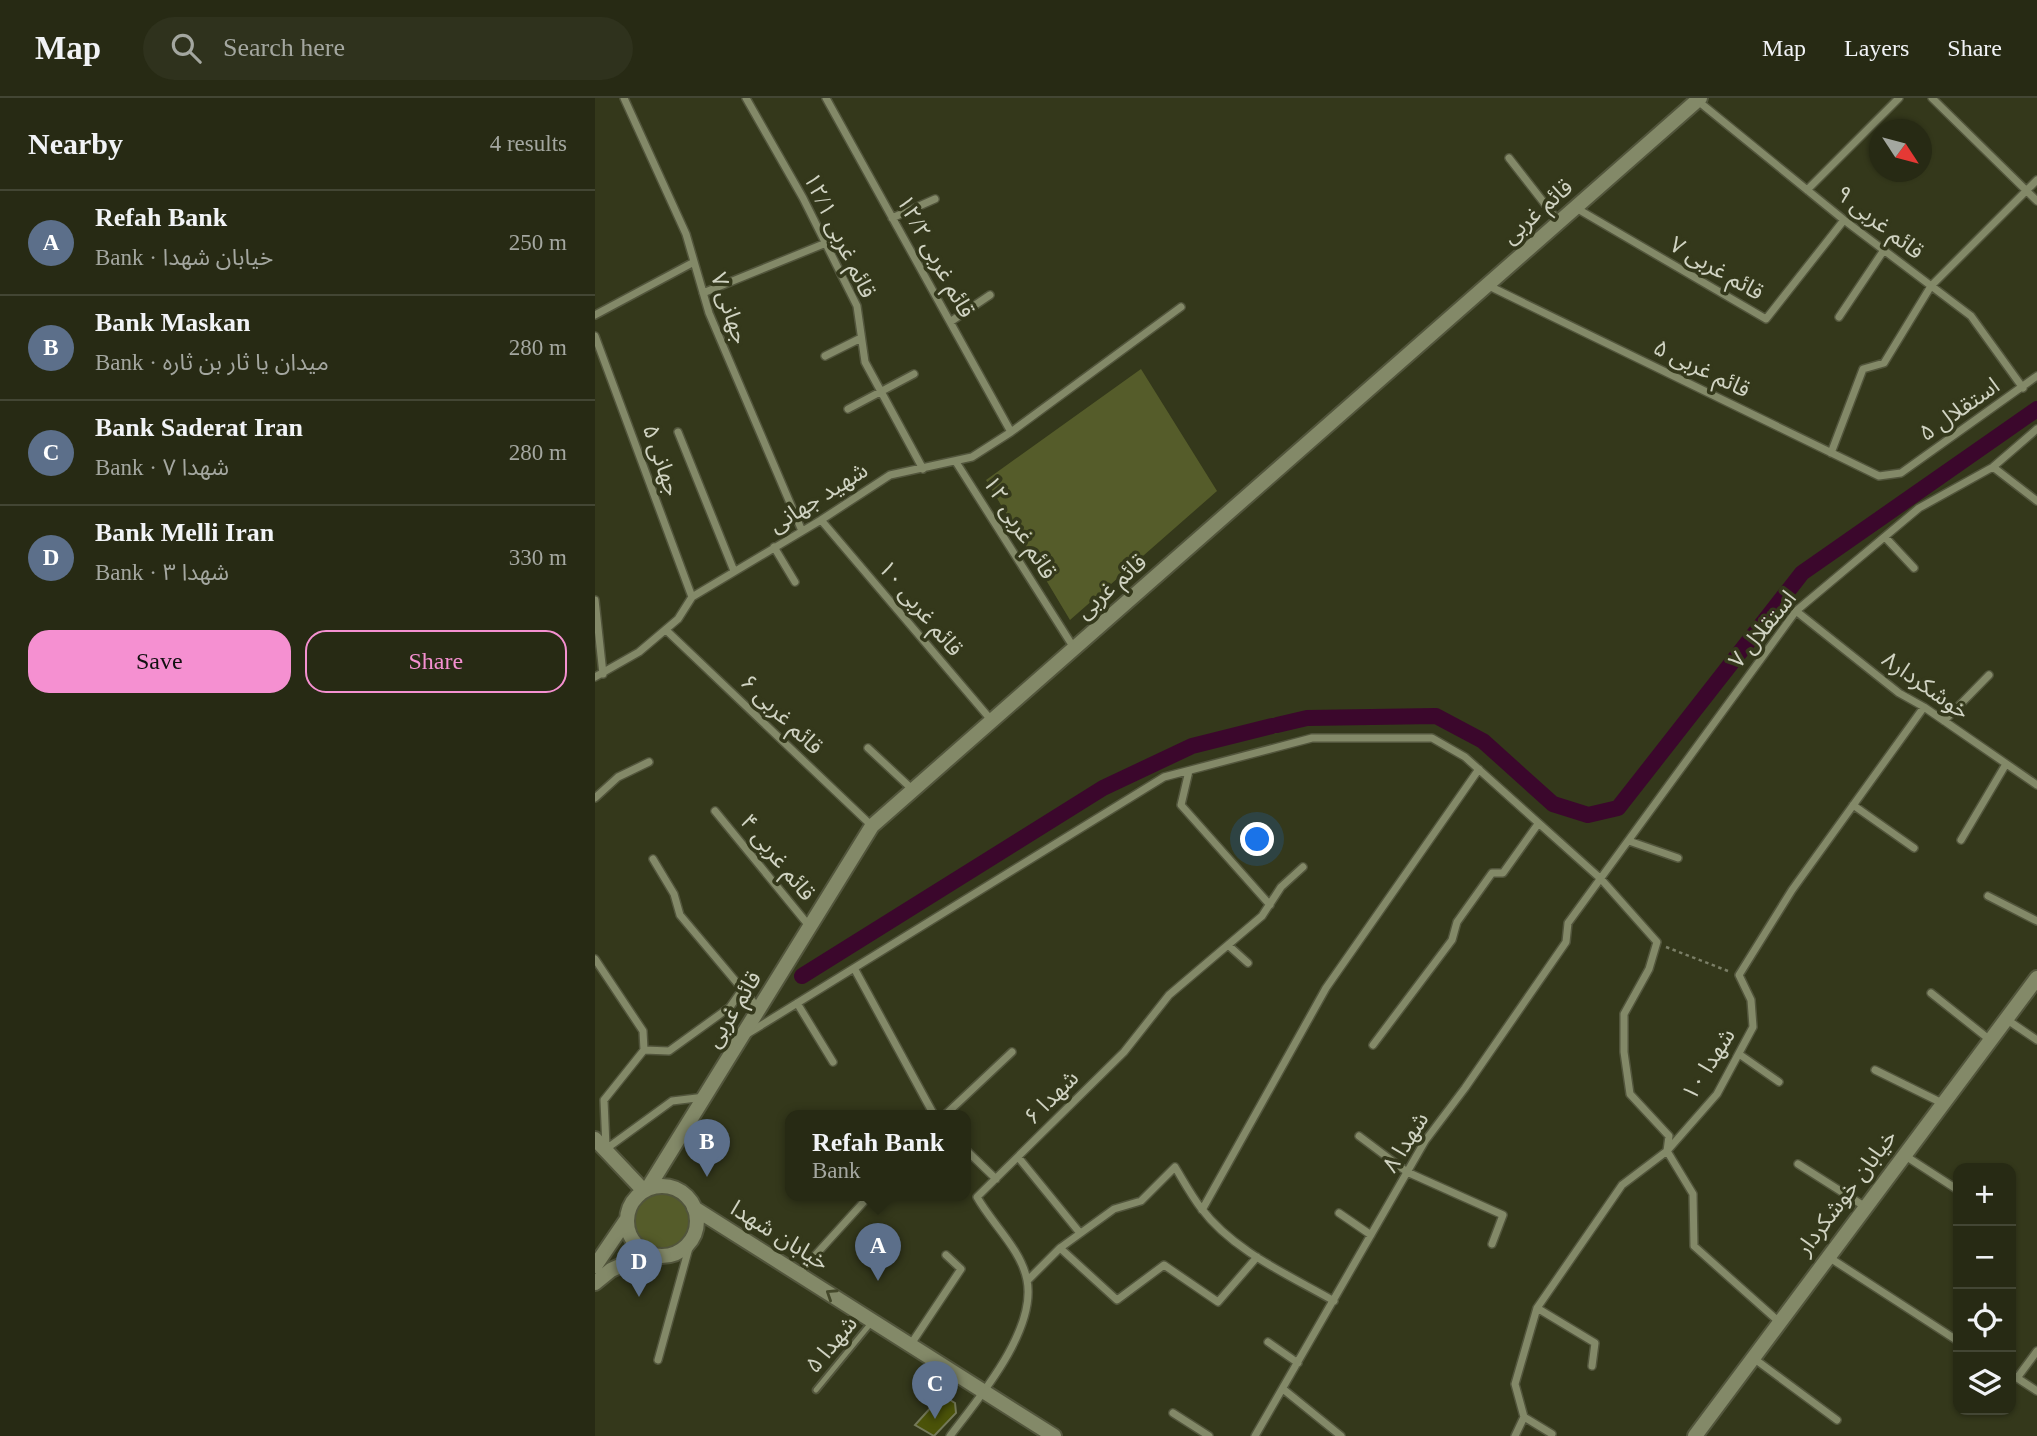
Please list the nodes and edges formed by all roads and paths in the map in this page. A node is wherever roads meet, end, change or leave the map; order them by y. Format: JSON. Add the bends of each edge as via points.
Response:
{"nodes":[{"id":1,"x":624,"y":98,"type":"edge"},
{"id":2,"x":746,"y":98,"type":"edge"},
{"id":3,"x":826,"y":98,"type":"edge"},
{"id":4,"x":1899,"y":98,"type":"edge"},
{"id":5,"x":1932,"y":98,"type":"edge"},
{"id":6,"x":1698,"y":99,"type":"edge"},
{"id":7,"x":1509,"y":158,"type":"dead end"},
{"id":8,"x":2037,"y":180,"type":"edge"},
{"id":9,"x":1807,"y":190,"type":"junction"},
{"id":10,"x":2026,"y":190,"type":"junction"},
{"id":11,"x":935,"y":199,"type":"dead end"},
{"id":12,"x":2037,"y":201,"type":"edge"},
{"id":13,"x":1575,"y":208,"type":"junction"},
{"id":14,"x":892,"y":218,"type":"junction"},
{"id":15,"x":1844,"y":220,"type":"junction"},
{"id":16,"x":1559,"y":222,"type":"junction"},
{"id":17,"x":826,"y":243,"type":"junction"},
{"id":18,"x":1884,"y":250,"type":"junction"},
{"id":19,"x":694,"y":262,"type":"junction"},
{"id":20,"x":1487,"y":285,"type":"junction"},
{"id":21,"x":1931,"y":286,"type":"junction"},
{"id":22,"x":703,"y":293,"type":"junction"},
{"id":23,"x":990,"y":295,"type":"dead end"},
{"id":24,"x":1181,"y":307,"type":"dead end"},
{"id":25,"x":595,"y":315,"type":"edge"},
{"id":26,"x":1839,"y":317,"type":"dead end"},
{"id":27,"x":950,"y":321,"type":"junction"},
{"id":28,"x":595,"y":336,"type":"edge"},
{"id":29,"x":861,"y":338,"type":"junction"},
{"id":30,"x":825,"y":356,"type":"dead end"},
{"id":31,"x":914,"y":374,"type":"dead end"},
{"id":32,"x":2037,"y":376,"type":"edge"},
{"id":33,"x":2024,"y":388,"type":"junction"},
{"id":34,"x":880,"y":390,"type":"junction"},
{"id":35,"x":848,"y":409,"type":"dead end"},
{"id":36,"x":2037,"y":429,"type":"edge"},
{"id":37,"x":678,"y":432,"type":"dead end"},
{"id":38,"x":1011,"y":432,"type":"junction"},
{"id":39,"x":1831,"y":453,"type":"junction"},
{"id":40,"x":956,"y":461,"type":"junction"},
{"id":41,"x":1993,"y":467,"type":"junction"},
{"id":42,"x":923,"y":469,"type":"junction"},
{"id":43,"x":1901,"y":473,"type":"joint"},
{"id":44,"x":2037,"y":501,"type":"edge"},
{"id":45,"x":821,"y":520,"type":"junction"},
{"id":46,"x":802,"y":531,"type":"junction"},
{"id":47,"x":1885,"y":537,"type":"junction"},
{"id":48,"x":774,"y":547,"type":"junction"},
{"id":49,"x":1914,"y":568,"type":"dead end"},
{"id":50,"x":734,"y":571,"type":"junction"},
{"id":51,"x":795,"y":582,"type":"dead end"},
{"id":52,"x":692,"y":597,"type":"junction"},
{"id":53,"x":595,"y":600,"type":"edge"},
{"id":54,"x":1796,"y":611,"type":"junction"},
{"id":55,"x":666,"y":630,"type":"junction"},
{"id":56,"x":1075,"y":648,"type":"junction"},
{"id":57,"x":1989,"y":675,"type":"dead end"},
{"id":58,"x":599,"y":676,"type":"edge"},
{"id":59,"x":1924,"y":707,"type":"junction"},
{"id":60,"x":992,"y":721,"type":"junction"},
{"id":61,"x":1944,"y":721,"type":"junction"},
{"id":62,"x":868,"y":748,"type":"dead end"},
{"id":63,"x":649,"y":762,"type":"dead end"},
{"id":64,"x":2007,"y":764,"type":"junction"},
{"id":65,"x":1479,"y":769,"type":"junction"},
{"id":66,"x":1189,"y":771,"type":"junction"},
{"id":67,"x":2037,"y":785,"type":"edge"},
{"id":68,"x":913,"y":790,"type":"junction"},
{"id":69,"x":595,"y":798,"type":"edge"},
{"id":70,"x":1853,"y":805,"type":"junction"},
{"id":71,"x":715,"y":811,"type":"dead end"},
{"id":72,"x":1538,"y":824,"type":"junction"},
{"id":73,"x":872,"y":826,"type":"junction"},
{"id":74,"x":1961,"y":840,"type":"dead end"},
{"id":75,"x":1629,"y":841,"type":"junction"},
{"id":76,"x":1914,"y":848,"type":"dead end"},
{"id":77,"x":1678,"y":858,"type":"dead end"},
{"id":78,"x":653,"y":859,"type":"dead end"},
{"id":79,"x":1303,"y":867,"type":"dead end"},
{"id":80,"x":1601,"y":880,"type":"junction"},
{"id":81,"x":1988,"y":896,"type":"dead end"},
{"id":82,"x":1269,"y":905,"type":"junction"},
{"id":83,"x":2037,"y":920,"type":"edge"},
{"id":84,"x":810,"y":927,"type":"junction"},
{"id":85,"x":1657,"y":942,"type":"junction"},
{"id":86,"x":1228,"y":945,"type":"junction"},
{"id":87,"x":595,"y":959,"type":"edge"},
{"id":88,"x":1248,"y":963,"type":"dead end"},
{"id":89,"x":854,"y":968,"type":"junction"},
{"id":90,"x":1739,"y":975,"type":"junction"},
{"id":91,"x":2037,"y":978,"type":"edge"},
{"id":92,"x":742,"y":990,"type":"junction"},
{"id":93,"x":1931,"y":993,"type":"dead end"},
{"id":94,"x":797,"y":1003,"type":"junction"},
{"id":95,"x":759,"y":1010,"type":"junction"},
{"id":96,"x":2006,"y":1019,"type":"junction"},
{"id":97,"x":743,"y":1036,"type":"junction"},
{"id":98,"x":1990,"y":1040,"type":"junction"},
{"id":99,"x":2037,"y":1040,"type":"edge"},
{"id":100,"x":1373,"y":1045,"type":"dead end"},
{"id":101,"x":644,"y":1050,"type":"junction"},
{"id":102,"x":1012,"y":1052,"type":"dead end"},
{"id":103,"x":1739,"y":1054,"type":"junction"},
{"id":104,"x":833,"y":1062,"type":"dead end"},
{"id":105,"x":1875,"y":1070,"type":"dead end"},
{"id":106,"x":1779,"y":1082,"type":"dead end"},
{"id":107,"x":706,"y":1097,"type":"junction"},
{"id":108,"x":1943,"y":1103,"type":"junction"},
{"id":109,"x":931,"y":1110,"type":"edge"},
{"id":110,"x":950,"y":1110,"type":"edge"},
{"id":111,"x":1359,"y":1136,"type":"dead end"},
{"id":112,"x":599,"y":1149,"type":"edge"},
{"id":113,"x":1667,"y":1151,"type":"junction"},
{"id":114,"x":1904,"y":1154,"type":"junction"},
{"id":115,"x":971,"y":1155,"type":"edge"},
{"id":116,"x":1018,"y":1157,"type":"junction"},
{"id":117,"x":1798,"y":1164,"type":"dead end"},
{"id":118,"x":1407,"y":1172,"type":"junction"},
{"id":119,"x":996,"y":1179,"type":"junction"},
{"id":120,"x":1953,"y":1187,"type":"edge"},
{"id":121,"x":646,"y":1190,"type":"junction"},
{"id":122,"x":865,"y":1201,"type":"edge"},
{"id":123,"x":1864,"y":1206,"type":"junction"},
{"id":124,"x":694,"y":1208,"type":"junction"},
{"id":125,"x":1202,"y":1210,"type":"junction"},
{"id":126,"x":1339,"y":1213,"type":"dead end"},
{"id":127,"x":627,"y":1219,"type":"junction"},
{"id":128,"x":1080,"y":1233,"type":"junction"},
{"id":129,"x":1371,"y":1235,"type":"junction"},
{"id":130,"x":692,"y":1237,"type":"junction"},
{"id":131,"x":1492,"y":1244,"type":"dead end"},
{"id":132,"x":1060,"y":1248,"type":"junction"},
{"id":133,"x":649,"y":1253,"type":"junction"},
{"id":134,"x":946,"y":1255,"type":"dead end"},
{"id":135,"x":1827,"y":1256,"type":"junction"},
{"id":136,"x":1257,"y":1257,"type":"junction"},
{"id":137,"x":595,"y":1266,"type":"edge"},
{"id":138,"x":799,"y":1273,"type":"junction"},
{"id":139,"x":1028,"y":1280,"type":"junction"},
{"id":140,"x":595,"y":1283,"type":"edge"},
{"id":141,"x":1334,"y":1301,"type":"junction"},
{"id":142,"x":1537,"y":1308,"type":"junction"},
{"id":143,"x":873,"y":1321,"type":"junction"},
{"id":144,"x":1778,"y":1321,"type":"junction"},
{"id":145,"x":1953,"y":1338,"type":"edge"},
{"id":146,"x":1268,"y":1342,"type":"dead end"},
{"id":147,"x":911,"y":1344,"type":"junction"},
{"id":148,"x":2037,"y":1351,"type":"edge"},
{"id":149,"x":1752,"y":1356,"type":"junction"},
{"id":150,"x":657,"y":1360,"type":"dead end"},
{"id":151,"x":1298,"y":1363,"type":"junction"},
{"id":152,"x":1592,"y":1366,"type":"dead end"},
{"id":153,"x":2016,"y":1374,"type":"edge"},
{"id":154,"x":2016,"y":1377,"type":"edge"},
{"id":155,"x":1283,"y":1389,"type":"junction"},
{"id":156,"x":815,"y":1390,"type":"dead end"},
{"id":157,"x":984,"y":1391,"type":"junction"},
{"id":158,"x":2037,"y":1391,"type":"edge"},
{"id":159,"x":1173,"y":1413,"type":"dead end"},
{"id":160,"x":1524,"y":1418,"type":"junction"},
{"id":161,"x":1837,"y":1420,"type":"dead end"},
{"id":162,"x":1552,"y":1434,"type":"dead end"},
{"id":163,"x":950,"y":1436,"type":"edge"},
{"id":164,"x":1054,"y":1436,"type":"edge"},
{"id":165,"x":1209,"y":1436,"type":"edge"},
{"id":166,"x":1255,"y":1436,"type":"edge"},
{"id":167,"x":1341,"y":1436,"type":"edge"},
{"id":168,"x":1515,"y":1436,"type":"edge"},
{"id":169,"x":1695,"y":1436,"type":"edge"}],
"edges":[{"from":1,"to":19,"type":"street","name":"جهانی ۷","via":[[686,234]]},
{"from":2,"to":17,"type":"street","name":"قائم غربی ۱۲/۱"},
{"from":3,"to":14,"type":"street","name":"قائم غربی ۱۲/۲"},
{"from":4,"to":9,"type":"street"},
{"from":5,"to":10,"type":"street"},
{"from":6,"to":9,"type":"street","name":"قائم غربی ۹"},
{"from":6,"to":13,"type":"main road","name":"قائم غربی"},
{"from":7,"to":16,"type":"street"},
{"from":8,"to":10,"type":"street"},
{"from":9,"to":15,"type":"street","name":"قائم غربی ۹"},
{"from":10,"to":12,"type":"street"},
{"from":10,"to":21,"type":"street"},
{"from":11,"to":14,"type":"street"},
{"from":13,"to":15,"type":"street","name":"قائم غربی ۷","via":[[1766,319]]},
{"from":13,"to":16,"type":"main road","name":"قائم غربی"},
{"from":14,"to":27,"type":"street","name":"قائم غربی ۱۲/۲"},
{"from":15,"to":18,"type":"street","name":"قائم غربی ۹"},
{"from":16,"to":20,"type":"main road","name":"قائم غربی"},
{"from":17,"to":22,"type":"street"},
{"from":17,"to":29,"type":"street","name":"قائم غربی ۱۲/۱","via":[[857,306]]},
{"from":18,"to":21,"type":"street","name":"قائم غربی ۹"},
{"from":18,"to":26,"type":"street"},
{"from":19,"to":22,"type":"street","name":"جهانی ۷"},
{"from":19,"to":25,"type":"street"},
{"from":20,"to":39,"type":"street","name":"قائم غربی ۵"},
{"from":20,"to":56,"type":"main road","name":"قائم غربی"},
{"from":21,"to":33,"type":"street","name":"قائم غربی ۹","via":[[1971,316]]},
{"from":21,"to":39,"type":"street","via":[[1884,363],[1863,369]]},
{"from":22,"to":46,"type":"street","name":"جهانی ۷"},
{"from":23,"to":27,"type":"street"},
{"from":24,"to":38,"type":"street","name":"شهید جهانی"},
{"from":27,"to":38,"type":"street","name":"قائم غربی ۱۲/۲"},
{"from":28,"to":52,"type":"street","name":"جهانی ۵"},
{"from":29,"to":30,"type":"street"},
{"from":29,"to":34,"type":"street","name":"قائم غربی ۱۲/۱","via":[[865,362]]},
{"from":31,"to":34,"type":"street"},
{"from":32,"to":33,"type":"street","name":"استقلال ۵"},
{"from":33,"to":43,"type":"street","name":"استقلال ۵"},
{"from":34,"to":35,"type":"street"},
{"from":34,"to":42,"type":"street","name":"قائم غربی ۱۲/۱"},
{"from":36,"to":41,"type":"street","name":"استقلال ۷"},
{"from":37,"to":50,"type":"street"},
{"from":38,"to":40,"type":"street","name":"شهید جهانی","via":[[972,457]]},
{"from":39,"to":43,"type":"street","name":"قائم غربی ۵","via":[[1879,476]]},
{"from":40,"to":42,"type":"street","name":"شهید جهانی"},
{"from":40,"to":56,"type":"street","name":"قائم غربی ۱۲"},
{"from":41,"to":44,"type":"street"},
{"from":41,"to":47,"type":"street","name":"استقلال ۷","via":[[1919,509]]},
{"from":42,"to":45,"type":"street","name":"شهید جهانی","via":[[890,475]]},
{"from":45,"to":46,"type":"street","name":"شهید جهانی"},
{"from":45,"to":60,"type":"street","name":"قائم غربی ۱۰"},
{"from":46,"to":48,"type":"street","name":"شهید جهانی"},
{"from":47,"to":49,"type":"street"},
{"from":47,"to":54,"type":"street","name":"استقلال ۷"},
{"from":48,"to":50,"type":"street","name":"شهید جهانی"},
{"from":48,"to":51,"type":"street"},
{"from":50,"to":52,"type":"street","name":"شهید جهانی"},
{"from":52,"to":55,"type":"street","name":"شهید جهانی"},
{"from":53,"to":58,"type":"street"},
{"from":54,"to":59,"type":"street","name":"خوشکردار۸","via":[[1899,693]]},
{"from":54,"to":75,"type":"street","name":"استقلال ۷"},
{"from":55,"to":58,"type":"street","name":"شهید جهانی"},
{"from":55,"to":73,"type":"street","name":"قائم غربی ۶"},
{"from":56,"to":60,"type":"main road","name":"قائم غربی"},
{"from":57,"to":61,"type":"street"},
{"from":59,"to":61,"type":"street","name":"خوشکردار۸"},
{"from":59,"to":70,"type":"street"},
{"from":60,"to":68,"type":"main road","name":"قائم غربی"},
{"from":61,"to":64,"type":"street","name":"خوشکردار۸"},
{"from":62,"to":68,"type":"street"},
{"from":63,"to":69,"type":"street","via":[[618,777]]},
{"from":64,"to":67,"type":"street","name":"خوشکردار۸"},
{"from":64,"to":74,"type":"street"},
{"from":65,"to":66,"type":"street","via":[[1432,738],[1370,736],[1312,738]]},
{"from":65,"to":72,"type":"street"},
{"from":65,"to":125,"type":"street","via":[[1326,988]]},
{"from":66,"to":82,"type":"street","via":[[1181,805]]},
{"from":66,"to":89,"type":"street","via":[[1164,777]]},
{"from":68,"to":73,"type":"main road","name":"قائم غربی"},
{"from":70,"to":76,"type":"street"},
{"from":70,"to":90,"type":"street"},
{"from":71,"to":84,"type":"street","name":"قائم غربی ۴"},
{"from":72,"to":80,"type":"street"},
{"from":72,"to":100,"type":"street","via":[[1503,873],[1492,873],[1457,922],[1452,940]]},
{"from":73,"to":84,"type":"main road","name":"قائم غربی"},
{"from":75,"to":77,"type":"street"},
{"from":75,"to":80,"type":"street","name":"استقلال ۷"},
{"from":78,"to":92,"type":"street","via":[[674,894],[680,915]]},
{"from":79,"to":82,"type":"street","name":"شهدا ۶"},
{"from":80,"to":85,"type":"street"},
{"from":80,"to":118,"type":"street","name":"شهدا ۸","via":[[1568,923],[1566,942]]},
{"from":81,"to":83,"type":"street"},
{"from":82,"to":86,"type":"street","name":"شهدا ۶"},
{"from":84,"to":95,"type":"main road","name":"قائم غربی"},
{"from":85,"to":90,"type":"path"},
{"from":85,"to":113,"type":"street","via":[[1649,969],[1624,1014],[1624,1052],[1630,1094],[1669,1136]]},
{"from":86,"to":88,"type":"street"},
{"from":86,"to":116,"type":"street","name":"شهدا ۶","via":[[1169,995],[1124,1052]]},
{"from":87,"to":101,"type":"street","via":[[643,1031]]},
{"from":89,"to":94,"type":"street"},
{"from":89,"to":109,"type":"street"},
{"from":90,"to":103,"type":"street","name":"شهدا ۱۰","via":[[1751,1000],[1753,1027]]},
{"from":91,"to":96,"type":"main road","name":"خیابان خوشکردار"},
{"from":92,"to":95,"type":"street"},
{"from":92,"to":101,"type":"street","via":[[730,1007],[669,1051]]},
{"from":93,"to":98,"type":"street"},
{"from":94,"to":97,"type":"street"},
{"from":94,"to":104,"type":"street"},
{"from":95,"to":97,"type":"main road","name":"قائم غربی"},
{"from":96,"to":98,"type":"main road","name":"خیابان خوشکردار"},
{"from":96,"to":99,"type":"street"},
{"from":97,"to":107,"type":"main road","name":"قائم غربی"},
{"from":98,"to":108,"type":"main road","name":"خیابان خوشکردار"},
{"from":101,"to":112,"type":"street","via":[[604,1100]]},
{"from":102,"to":110,"type":"street"},
{"from":103,"to":106,"type":"street"},
{"from":103,"to":113,"type":"street","name":"شهدا ۱۰","via":[[1717,1094]]},
{"from":105,"to":108,"type":"street"},
{"from":107,"to":112,"type":"street","via":[[672,1101]]},
{"from":107,"to":121,"type":"main road","name":"قائم غربی"},
{"from":108,"to":114,"type":"main road","name":"خیابان خوشکردار"},
{"from":111,"to":118,"type":"street"},
{"from":112,"to":121,"type":"main road"},
{"from":113,"to":142,"type":"street","name":"شهدا ۱۰","via":[[1622,1185]]},
{"from":113,"to":144,"type":"street","via":[[1693,1194],[1694,1246]]},
{"from":114,"to":120,"type":"street"},
{"from":114,"to":123,"type":"main road","name":"خیابان خوشکردار"},
{"from":115,"to":119,"type":"street"},
{"from":116,"to":119,"type":"street","name":"شهدا ۶"},
{"from":116,"to":128,"type":"street"},
{"from":117,"to":123,"type":"street"},
{"from":118,"to":129,"type":"street","name":"شهدا ۸"},
{"from":118,"to":131,"type":"street","via":[[1503,1215]]},
{"from":119,"to":139,"type":"street","name":"شهدا ۶","via":[[977,1197],[1016,1252]]},
{"from":121,"to":124,"type":"main road","via":[[670,1187],[689,1198]]},
{"from":121,"to":127,"type":"main road","via":[[632,1202]]},
{"from":122,"to":138,"type":"street"},
{"from":123,"to":135,"type":"main road","name":"خیابان خوشکردار"},
{"from":124,"to":130,"type":"main road"},
{"from":124,"to":138,"type":"main road","name":"خیابان شهدا"},
{"from":125,"to":128,"type":"street","via":[[1175,1167],[1140,1201],[1114,1209]]},
{"from":125,"to":136,"type":"street"},
{"from":126,"to":129,"type":"street"},
{"from":127,"to":133,"type":"main road","via":[[632,1240]]},
{"from":127,"to":137,"type":"main road"},
{"from":128,"to":132,"type":"street"},
{"from":129,"to":141,"type":"street","name":"شهدا ۸"},
{"from":130,"to":133,"type":"main road","via":[[680,1251]]},
{"from":130,"to":150,"type":"street"},
{"from":132,"to":136,"type":"street","via":[[1117,1300],[1164,1265],[1217,1302]]},
{"from":132,"to":139,"type":"street"},
{"from":133,"to":140,"type":"main road","via":[[611,1270]]},
{"from":134,"to":147,"type":"street","via":[[961,1269]]},
{"from":135,"to":144,"type":"main road","name":"خیابان خوشکردار"},
{"from":135,"to":145,"type":"street"},
{"from":136,"to":141,"type":"street"},
{"from":143,"to":138,"type":"main road","name":"خیابان شهدا","one_way":true},
{"from":139,"to":157,"type":"street","name":"شهدا ۶","via":[[1026,1317]]},
{"from":141,"to":151,"type":"street","name":"شهدا ۸"},
{"from":142,"to":152,"type":"street","via":[[1595,1343]]},
{"from":142,"to":160,"type":"street","name":"شهدا ۱۰","via":[[1515,1384]]},
{"from":143,"to":147,"type":"main road","name":"خیابان شهدا"},
{"from":143,"to":156,"type":"lane","name":"شهدا ۵"},
{"from":144,"to":149,"type":"main road","name":"خیابان خوشکردار"},
{"from":146,"to":151,"type":"street"},
{"from":147,"to":157,"type":"main road","name":"خیابان شهدا"},
{"from":148,"to":153,"type":"street"},
{"from":149,"to":161,"type":"street"},
{"from":149,"to":169,"type":"main road","name":"خیابان خوشکردار"},
{"from":151,"to":155,"type":"street","name":"شهدا ۸"},
{"from":154,"to":158,"type":"street"},
{"from":155,"to":166,"type":"street","name":"شهدا ۸"},
{"from":155,"to":167,"type":"street"},
{"from":157,"to":163,"type":"street","name":"شهدا ۶"},
{"from":157,"to":164,"type":"main road","name":"خیابان شهدا"},
{"from":159,"to":165,"type":"street"},
{"from":160,"to":162,"type":"street"},
{"from":160,"to":168,"type":"street"}]}
